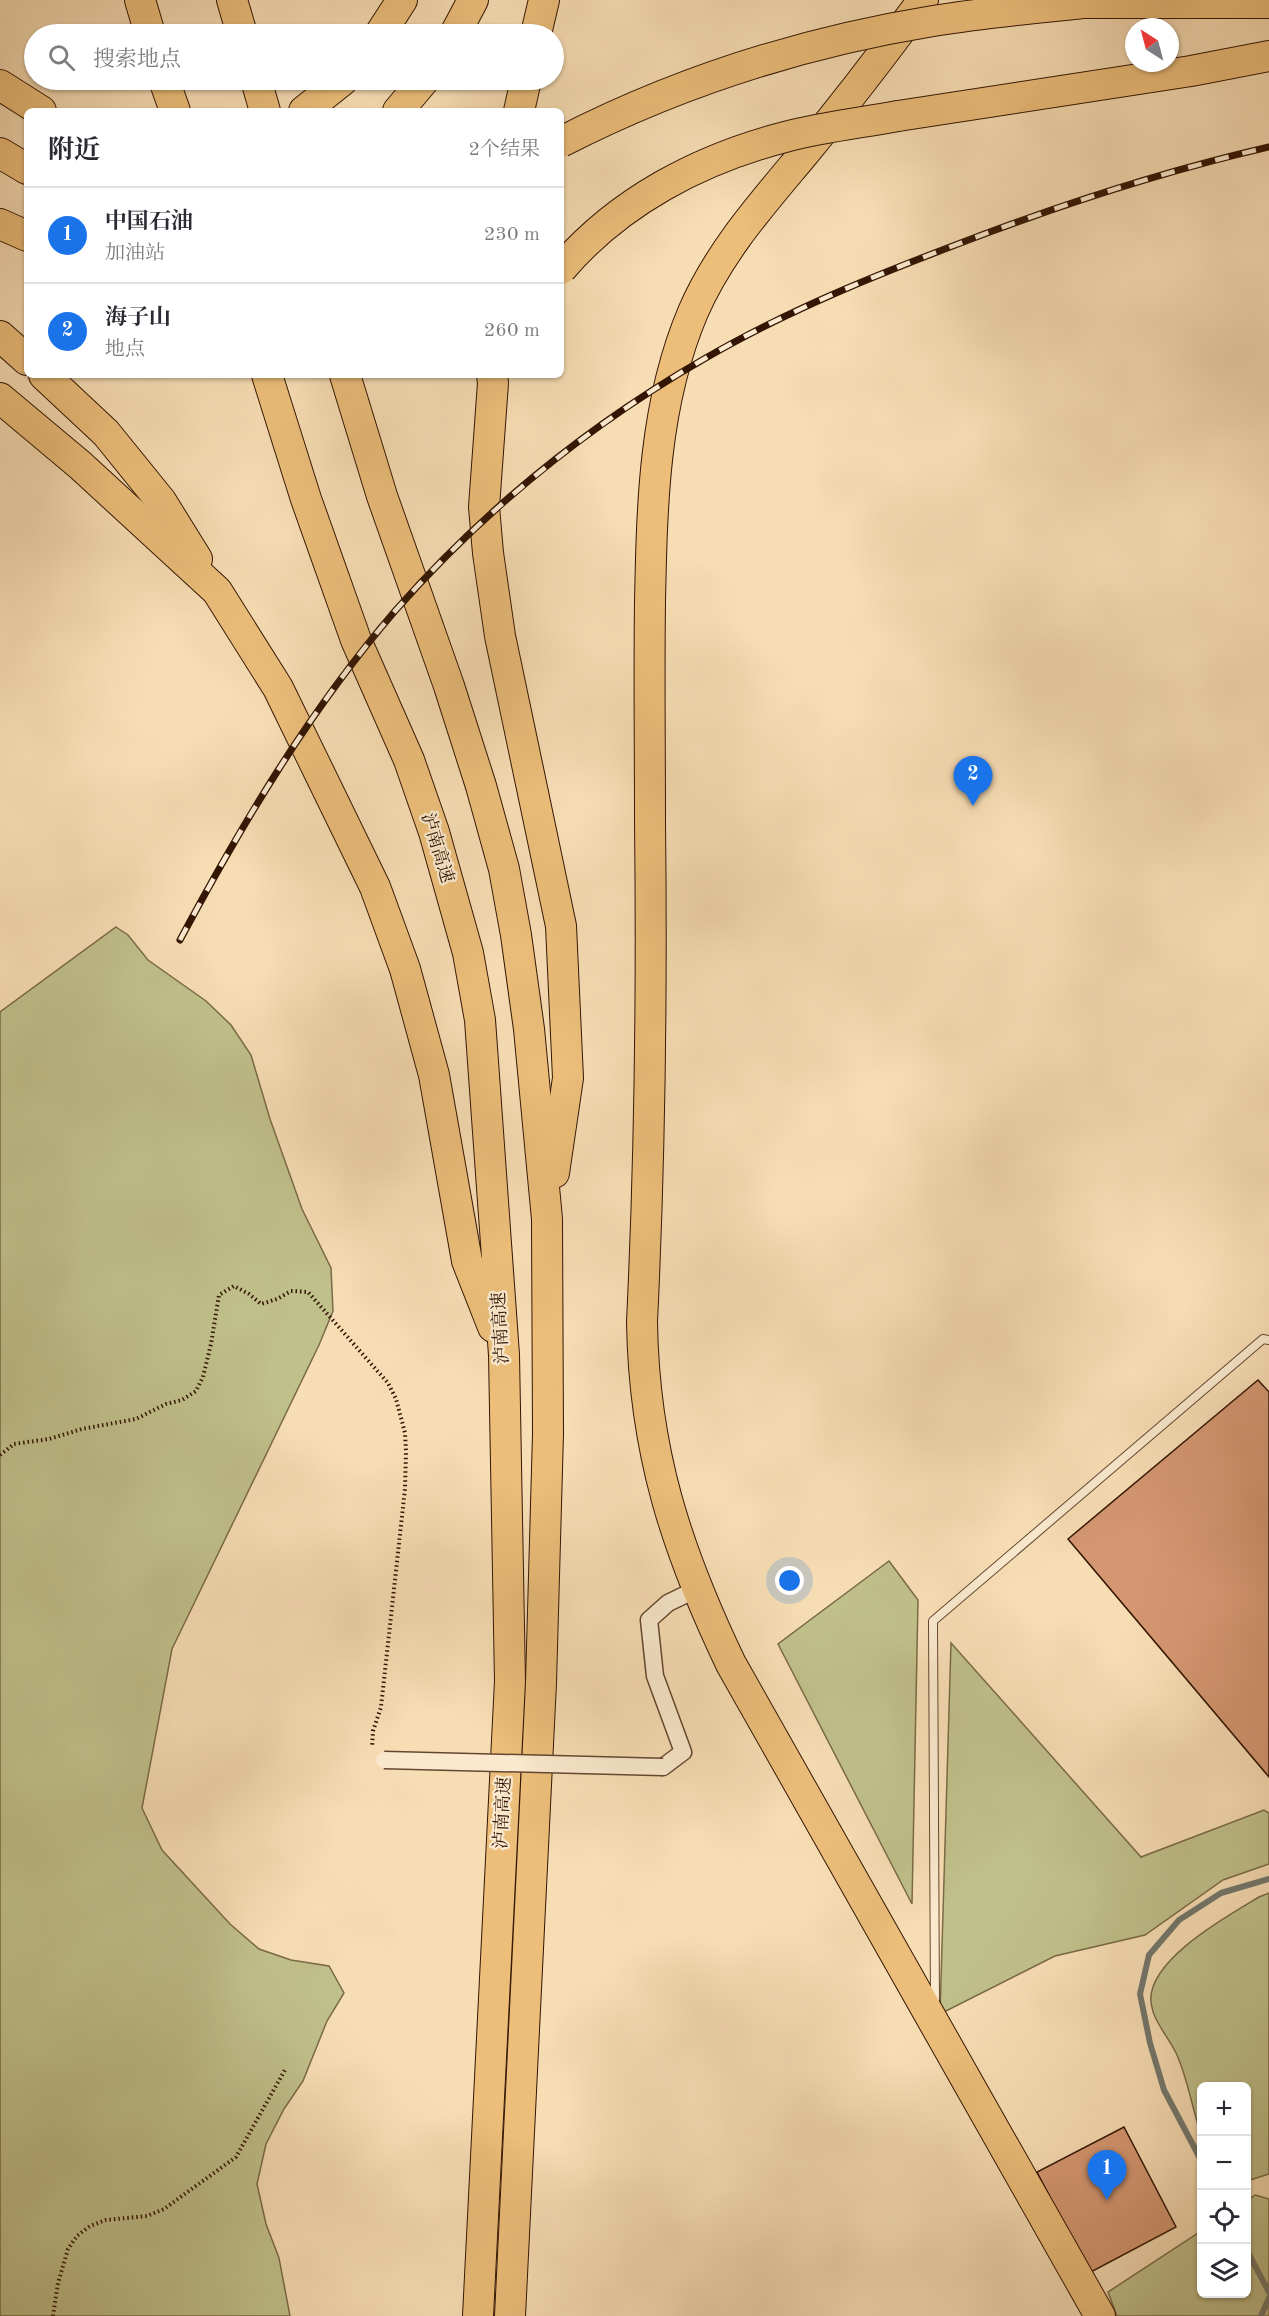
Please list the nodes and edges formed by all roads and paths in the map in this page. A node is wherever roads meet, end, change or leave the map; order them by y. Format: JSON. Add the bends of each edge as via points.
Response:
{"nodes":[{"id":1,"x":140,"y":0,"type":"edge"},
{"id":2,"x":232,"y":0,"type":"edge"},
{"id":3,"x":402,"y":0,"type":"edge"},
{"id":4,"x":473,"y":0,"type":"edge"},
{"id":5,"x":544,"y":0,"type":"edge"},
{"id":6,"x":923,"y":0,"type":"edge"},
{"id":7,"x":1269,"y":3,"type":"edge"},
{"id":8,"x":147,"y":24,"type":"edge"},
{"id":9,"x":239,"y":24,"type":"edge"},
{"id":10,"x":386,"y":24,"type":"edge"},
{"id":11,"x":460,"y":24,"type":"edge"},
{"id":12,"x":538,"y":24,"type":"edge"},
{"id":13,"x":1269,"y":56,"type":"edge"},
{"id":14,"x":0,"y":85,"type":"edge"},
{"id":15,"x":168,"y":90,"type":"edge"},
{"id":16,"x":259,"y":90,"type":"edge"},
{"id":17,"x":330,"y":90,"type":"edge"},
{"id":18,"x":416,"y":90,"type":"edge"},
{"id":19,"x":524,"y":90,"type":"edge"},
{"id":20,"x":36,"y":108,"type":"edge"},
{"id":21,"x":174,"y":108,"type":"edge"},
{"id":22,"x":264,"y":108,"type":"edge"},
{"id":23,"x":308,"y":108,"type":"edge"},
{"id":24,"x":401,"y":108,"type":"edge"},
{"id":25,"x":520,"y":108,"type":"edge"},
{"id":26,"x":564,"y":141,"type":"edge"},
{"id":27,"x":0,"y":153,"type":"edge"},
{"id":28,"x":24,"y":167,"type":"edge"},
{"id":29,"x":0,"y":224,"type":"edge"},
{"id":30,"x":24,"y":235,"type":"edge"},
{"id":31,"x":564,"y":266,"type":"edge"},
{"id":32,"x":0,"y":336,"type":"edge"},
{"id":33,"x":24,"y":357,"type":"edge"},
{"id":34,"x":47,"y":378,"type":"edge"},
{"id":35,"x":268,"y":378,"type":"edge"},
{"id":36,"x":346,"y":378,"type":"edge"},
{"id":37,"x":494,"y":378,"type":"edge"},
{"id":38,"x":0,"y":398,"type":"edge"},
{"id":39,"x":216,"y":591,"type":"junction"},
{"id":40,"x":547,"y":1219,"type":"junction"},
{"id":41,"x":1269,"y":1340,"type":"edge"},
{"id":42,"x":504,"y":1355,"type":"junction"},
{"id":43,"x":0,"y":1455,"type":"edge"},
{"id":44,"x":697,"y":1589,"type":"junction"},
{"id":45,"x":384,"y":1760,"type":"joint"},
{"id":46,"x":935,"y":2024,"type":"junction"},
{"id":47,"x":286,"y":2068,"type":"dead end"},
{"id":48,"x":53,"y":2316,"type":"edge"},
{"id":49,"x":478,"y":2316,"type":"edge"},
{"id":50,"x":510,"y":2316,"type":"edge"},
{"id":51,"x":1100,"y":2316,"type":"edge"}],
"edges":[{"from":1,"to":8,"type":"highway"},
{"from":2,"to":9,"type":"highway"},
{"from":3,"to":10,"type":"highway"},
{"from":4,"to":11,"type":"highway"},
{"from":5,"to":12,"type":"highway"},
{"from":6,"to":44,"type":"highway","via":[[748,221],[713,273],[672,372],[658,443],[651,528],[651,1066],[643,1363],[659,1469]]},
{"from":7,"to":26,"type":"highway","bridge":true,"via":[[1083,3],[934,21],[761,60],[660,96]]},
{"from":13,"to":31,"type":"highway","bridge":true,"via":[[786,137],[695,168],[643,197]]},
{"from":14,"to":20,"type":"highway"},
{"from":15,"to":21,"type":"highway"},
{"from":16,"to":22,"type":"highway"},
{"from":17,"to":23,"type":"highway"},
{"from":18,"to":24,"type":"highway"},
{"from":19,"to":25,"type":"highway"},
{"from":27,"to":28,"type":"highway"},
{"from":29,"to":30,"type":"highway"},
{"from":32,"to":33,"type":"highway"},
{"from":34,"to":39,"type":"highway","via":[[113,441],[161,501]]},
{"from":35,"to":42,"type":"highway","name":"泸南高速","via":[[356,640],[409,760],[468,953],[480,1020]]},
{"from":36,"to":40,"type":"highway","name":"泸南高速","via":[[382,496],[450,686],[504,869],[529,1029]]},
{"from":37,"to":40,"type":"highway","via":[[484,507],[500,636],[561,926],[568,1078]]},
{"from":38,"to":39,"type":"highway","via":[[80,465]]},
{"from":39,"to":42,"type":"highway","via":[[278,687],[375,887],[405,969],[434,1075],[467,1261]]},
{"from":40,"to":50,"type":"highway","name":"泸南高速","via":[[548,1434],[541,1683]]},
{"from":41,"to":46,"type":"lane","via":[[1263,1340],[933,1621]]},
{"from":42,"to":49,"type":"highway","name":"泸南高速","via":[[510,1681]]},
{"from":43,"to":45,"type":"path","via":[[14,1444],[136,1419],[196,1391],[211,1344],[219,1295],[234,1286],[261,1304],[291,1291],[308,1292],[388,1383],[405,1433],[404,1500],[381,1707],[373,1731],[372,1747]]},
{"from":44,"to":45,"type":"street","bridge":true,"via":[[668,1603],[649,1620],[655,1676],[683,1752],[663,1767]]},
{"from":44,"to":46,"type":"highway","via":[[762,1721]]},
{"from":46,"to":51,"type":"highway"},
{"from":47,"to":48,"type":"path","via":[[236,2157],[164,2209],[147,2216],[106,2220],[77,2236],[68,2249]]}]}
